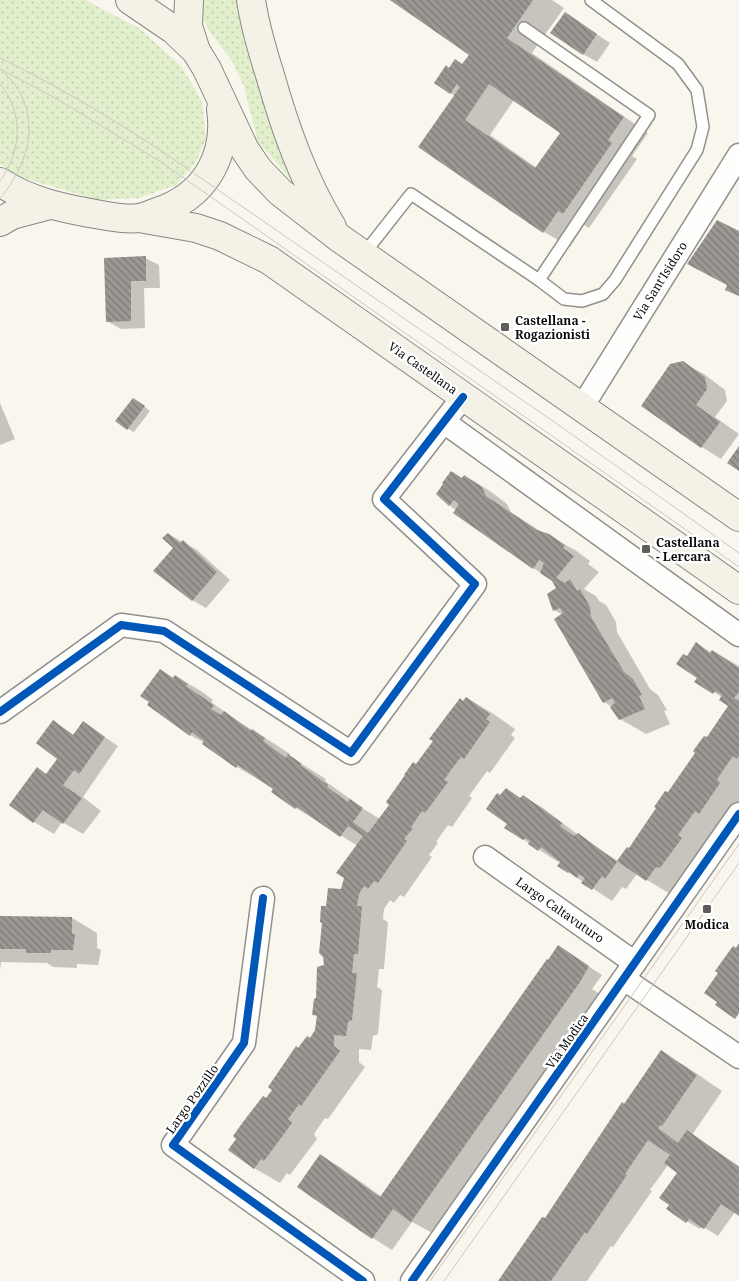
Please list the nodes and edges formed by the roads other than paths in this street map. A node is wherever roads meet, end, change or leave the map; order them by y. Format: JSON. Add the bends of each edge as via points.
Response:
{"nodes":[{"id":1,"x":130,"y":0,"type":"edge"},
{"id":2,"x":188,"y":0,"type":"edge"},
{"id":3,"x":251,"y":0,"type":"edge"},
{"id":4,"x":591,"y":0,"type":"edge"},
{"id":5,"x":524,"y":28,"type":"dead end"},
{"id":6,"x":196,"y":51,"type":"junction"},
{"id":7,"x":218,"y":95,"type":"junction"},
{"id":8,"x":739,"y":155,"type":"edge"},
{"id":9,"x":0,"y":182,"type":"edge"},
{"id":10,"x":50,"y":205,"type":"junction"},
{"id":11,"x":139,"y":218,"type":"junction"},
{"id":12,"x":0,"y":222,"type":"edge"},
{"id":13,"x":338,"y":237,"type":"junction"},
{"id":14,"x":363,"y":255,"type":"junction"},
{"id":15,"x":539,"y":280,"type":"junction"},
{"id":16,"x":463,"y":397,"type":"junction"},
{"id":17,"x":582,"y":407,"type":"junction"},
{"id":18,"x":444,"y":422,"type":"junction"},
{"id":19,"x":739,"y":517,"type":"edge"},
{"id":20,"x":739,"y":590,"type":"edge"},
{"id":21,"x":739,"y":635,"type":"edge"},
{"id":22,"x":0,"y":712,"type":"edge"},
{"id":23,"x":739,"y":814,"type":"edge"},
{"id":24,"x":485,"y":857,"type":"dead end"},
{"id":25,"x":263,"y":898,"type":"dead end"},
{"id":26,"x":630,"y":971,"type":"junction"},
{"id":27,"x":739,"y":1057,"type":"edge"},
{"id":28,"x":363,"y":1281,"type":"edge"},
{"id":29,"x":412,"y":1281,"type":"edge"}],
"edges":[{"from":1,"to":6,"type":"main road","via":[[174,30]]},
{"from":2,"to":6,"type":"main road","via":[[188,26]]},
{"from":3,"to":13,"type":"main road","via":[[280,110],[304,174]]},
{"from":4,"to":15,"type":"lane","via":[[678,64],[697,90],[704,127],[697,150],[603,294],[582,301],[564,299]]},
{"from":5,"to":15,"type":"lane","via":[[649,116]]},
{"from":6,"to":7,"type":"main road"},
{"from":7,"to":11,"type":"main road","via":[[223,127],[214,166],[205,180],[184,200]]},
{"from":7,"to":13,"type":"main road","via":[[244,150],[258,169],[280,192]]},
{"from":8,"to":17,"type":"street","name":"Via Sant'Isidoro"},
{"from":9,"to":10,"type":"main road"},
{"from":10,"to":11,"type":"main road","via":[[114,217]]},
{"from":10,"to":12,"type":"main road","via":[[12,215]]},
{"from":11,"to":16,"type":"main road","name":"Via Castellana","via":[[196,228],[269,260]]},
{"from":13,"to":14,"type":"main road"},
{"from":14,"to":15,"type":"lane","via":[[411,194]]},
{"from":14,"to":17,"type":"main road"},
{"from":16,"to":18,"type":"street"},
{"from":16,"to":20,"type":"main road","name":"Via Castellana"},
{"from":17,"to":19,"type":"main road"},
{"from":18,"to":21,"type":"street"},
{"from":18,"to":22,"type":"street","via":[[384,499],[475,584],[351,753],[164,632],[121,625]]},
{"from":23,"to":26,"type":"street","name":"Via Modica"},
{"from":24,"to":26,"type":"street","name":"Largo Caltavuturo"},
{"from":25,"to":28,"type":"street","name":"Largo Pozzillo","via":[[244,1043],[173,1145]]},
{"from":26,"to":27,"type":"street","name":"Largo Caltavuturo"},
{"from":26,"to":29,"type":"street","name":"Via Modica"}]}
